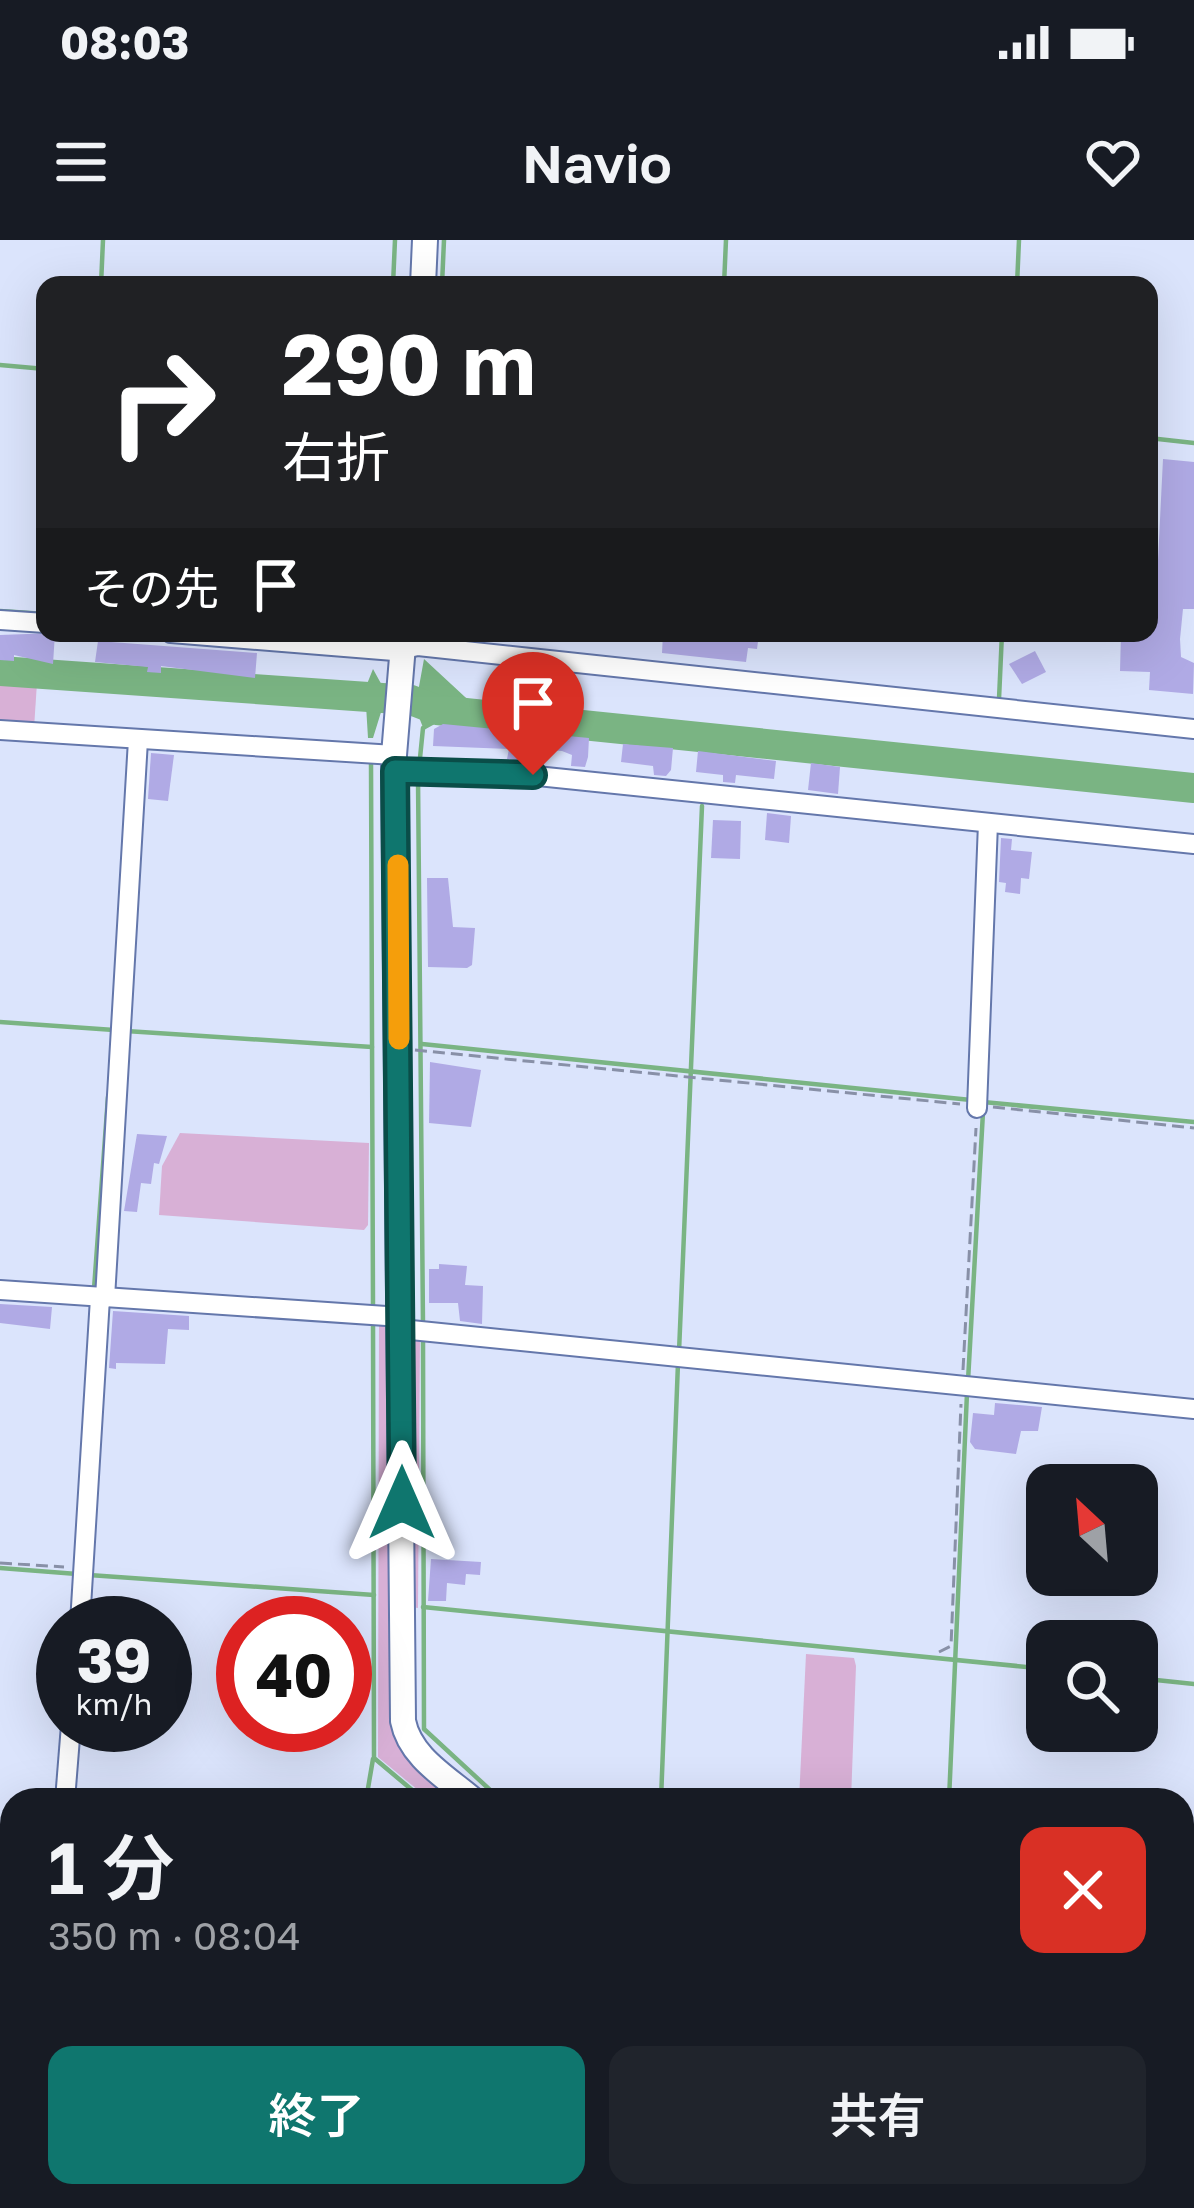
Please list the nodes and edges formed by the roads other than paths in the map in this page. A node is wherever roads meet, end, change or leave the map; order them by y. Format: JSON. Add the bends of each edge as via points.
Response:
{"nodes":[{"id":1,"x":425,"y":240,"type":"edge"},
{"id":2,"x":423,"y":276,"type":"edge"},
{"id":3,"x":0,"y":620,"type":"edge"},
{"id":4,"x":36,"y":622,"type":"edge"},
{"id":5,"x":335,"y":642,"type":"edge"},
{"id":6,"x":390,"y":645,"type":"edge"},
{"id":7,"x":1194,"y":729,"type":"edge"},
{"id":8,"x":0,"y":730,"type":"edge"},
{"id":9,"x":138,"y":740,"type":"junction"},
{"id":10,"x":395,"y":763,"type":"junction"},
{"id":11,"x":988,"y":823,"type":"junction"},
{"id":12,"x":1194,"y":844,"type":"edge"},
{"id":13,"x":977,"y":1104,"type":"road end"},
{"id":14,"x":0,"y":1290,"type":"edge"},
{"id":15,"x":99,"y":1300,"type":"junction"},
{"id":16,"x":399,"y":1324,"type":"junction"},
{"id":17,"x":1194,"y":1409,"type":"edge"},
{"id":18,"x":82,"y":1596,"type":"edge"},
{"id":19,"x":69,"y":1752,"type":"edge"},
{"id":20,"x":66,"y":1788,"type":"edge"},
{"id":21,"x":458,"y":1788,"type":"edge"}],
"edges":[{"from":1,"to":2,"type":"street"},
{"from":3,"to":4,"type":"street"},
{"from":5,"to":6,"type":"street"},
{"from":6,"to":7,"type":"street"},
{"from":6,"to":10,"type":"street"},
{"from":8,"to":9,"type":"street"},
{"from":9,"to":10,"type":"street"},
{"from":9,"to":15,"type":"street"},
{"from":10,"to":11,"type":"street"},
{"from":10,"to":16,"type":"street"},
{"from":11,"to":12,"type":"street"},
{"from":11,"to":13,"type":"street"},
{"from":14,"to":15,"type":"street"},
{"from":15,"to":16,"type":"street"},
{"from":15,"to":18,"type":"street"},
{"from":16,"to":17,"type":"street"},
{"from":16,"to":21,"type":"street","via":[[403,1721],[406,1740]]},
{"from":19,"to":20,"type":"street"}]}
